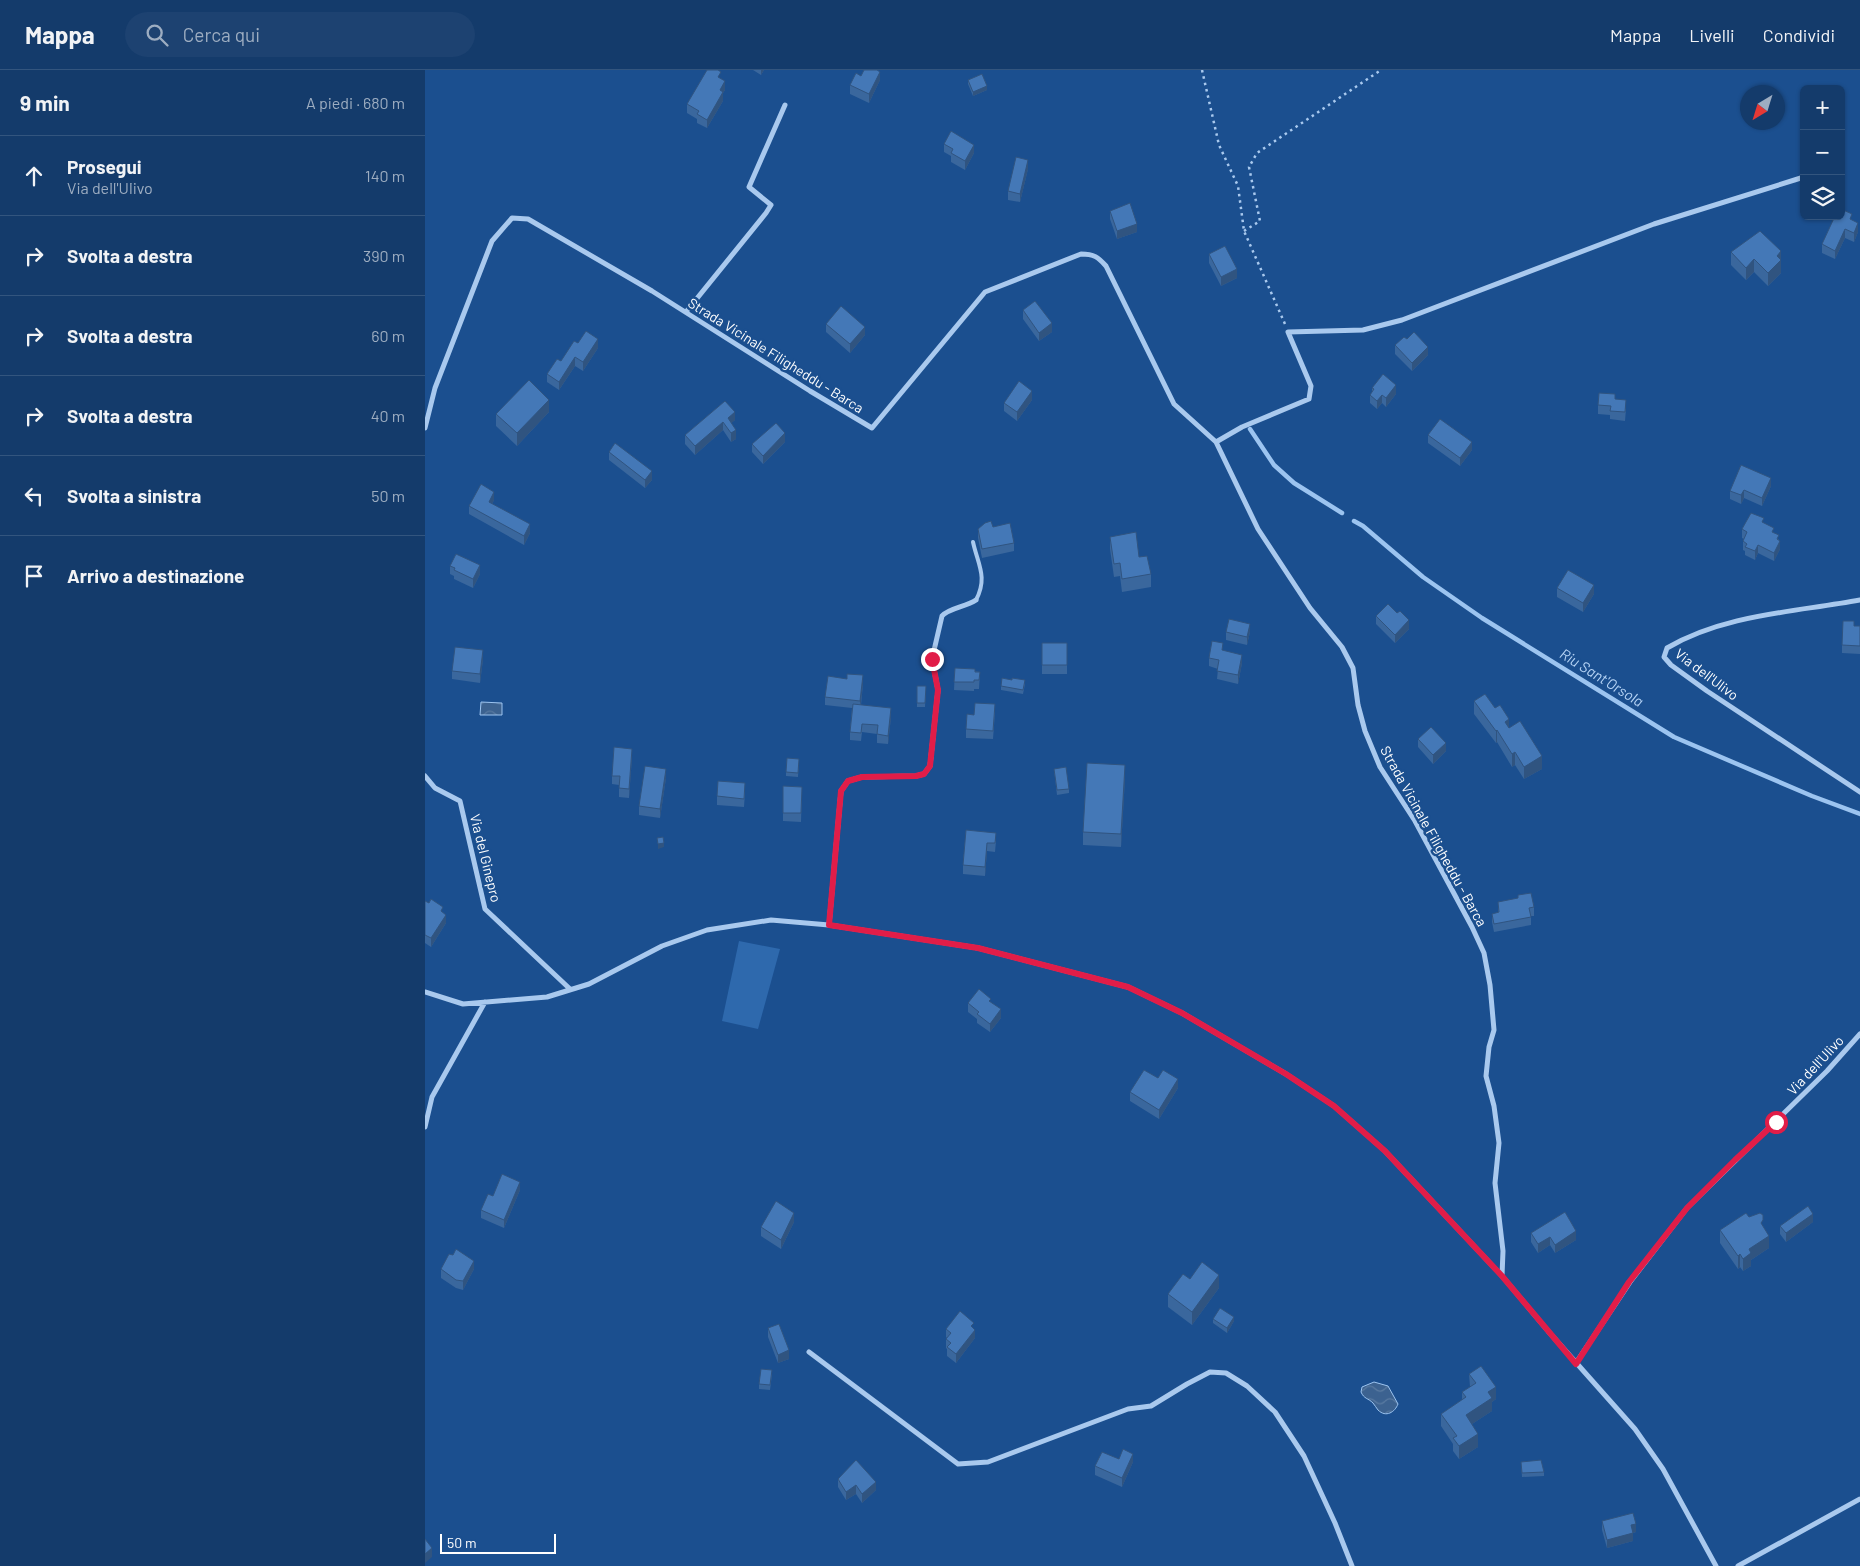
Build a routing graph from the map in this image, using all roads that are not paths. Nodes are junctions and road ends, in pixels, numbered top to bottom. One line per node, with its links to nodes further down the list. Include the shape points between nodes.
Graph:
1 (785, 105): 3 (street, via 749,187 771,204)
2 (1800, 178): 5 (street, via 1654,224 1402,320 1363,330 1288,332 1311,386 1309,399)
3 (686, 312): 4 (street, Strada Vicinale Filigheddu - Barca, via 527,219 512,218 492,241 435,388); 5 (street, Strada Vicinale Filigheddu - Barca, via 872,428 985,292 1081,254 1090,254 1098,256 1106,266 1175,404)
4 (425, 428)
5 (1216, 442): 17 (street, Strada Vicinale Filigheddu - Barca, via 1258,530 1310,608 1342,647 1353,668 1365,731 1380,767 1415,820 1484,953 1491,985 1494,1030 1485,1076 1494,1106 1499,1143 1495,1183 1503,1251)
6 (973, 542): 7 (lane, via 983,576)
7 (976, 600): 11 (street, via 942,616 932,659 938,690 930,766 924,774 916,776 862,777 848,781 841,791)
8 (1860, 600): 10 (street, Via dell'Ulivo, via 1742,619 1685,638 1667,648 1664,657 1707,691)
9 (425, 776): 12 (street, Via del Ginepro, via 435,788 460,801 485,909)
10 (1860, 792)
11 (829, 925): 12 (street, via 771,920 707,930 662,946 589,984); 17 (street, via 978,948 1128,987 1182,1013 1334,1106 1385,1151)
12 (570, 989): 14 (street, via 547,997)
13 (425, 992): 14 (street, via 463,1004)
14 (485, 1002): 16 (street, via 432,1098)
15 (1860, 1034): 19 (street, Via dell'Ulivo, via 1789,1109 1687,1208 1629,1282)
16 (425, 1127)
17 (1502, 1276): 19 (street)
18 (809, 1352): 21 (street, via 958,1464 988,1462 1128,1409 1151,1406 1210,1372 1226,1373 1247,1386 1285,1426 1304,1456)
19 (1576, 1364): 22 (street, via 1635,1429 1663,1469)
20 (1860, 1499): 23 (street)
21 (1352, 1566)
22 (1716, 1566)
23 (1738, 1566)

